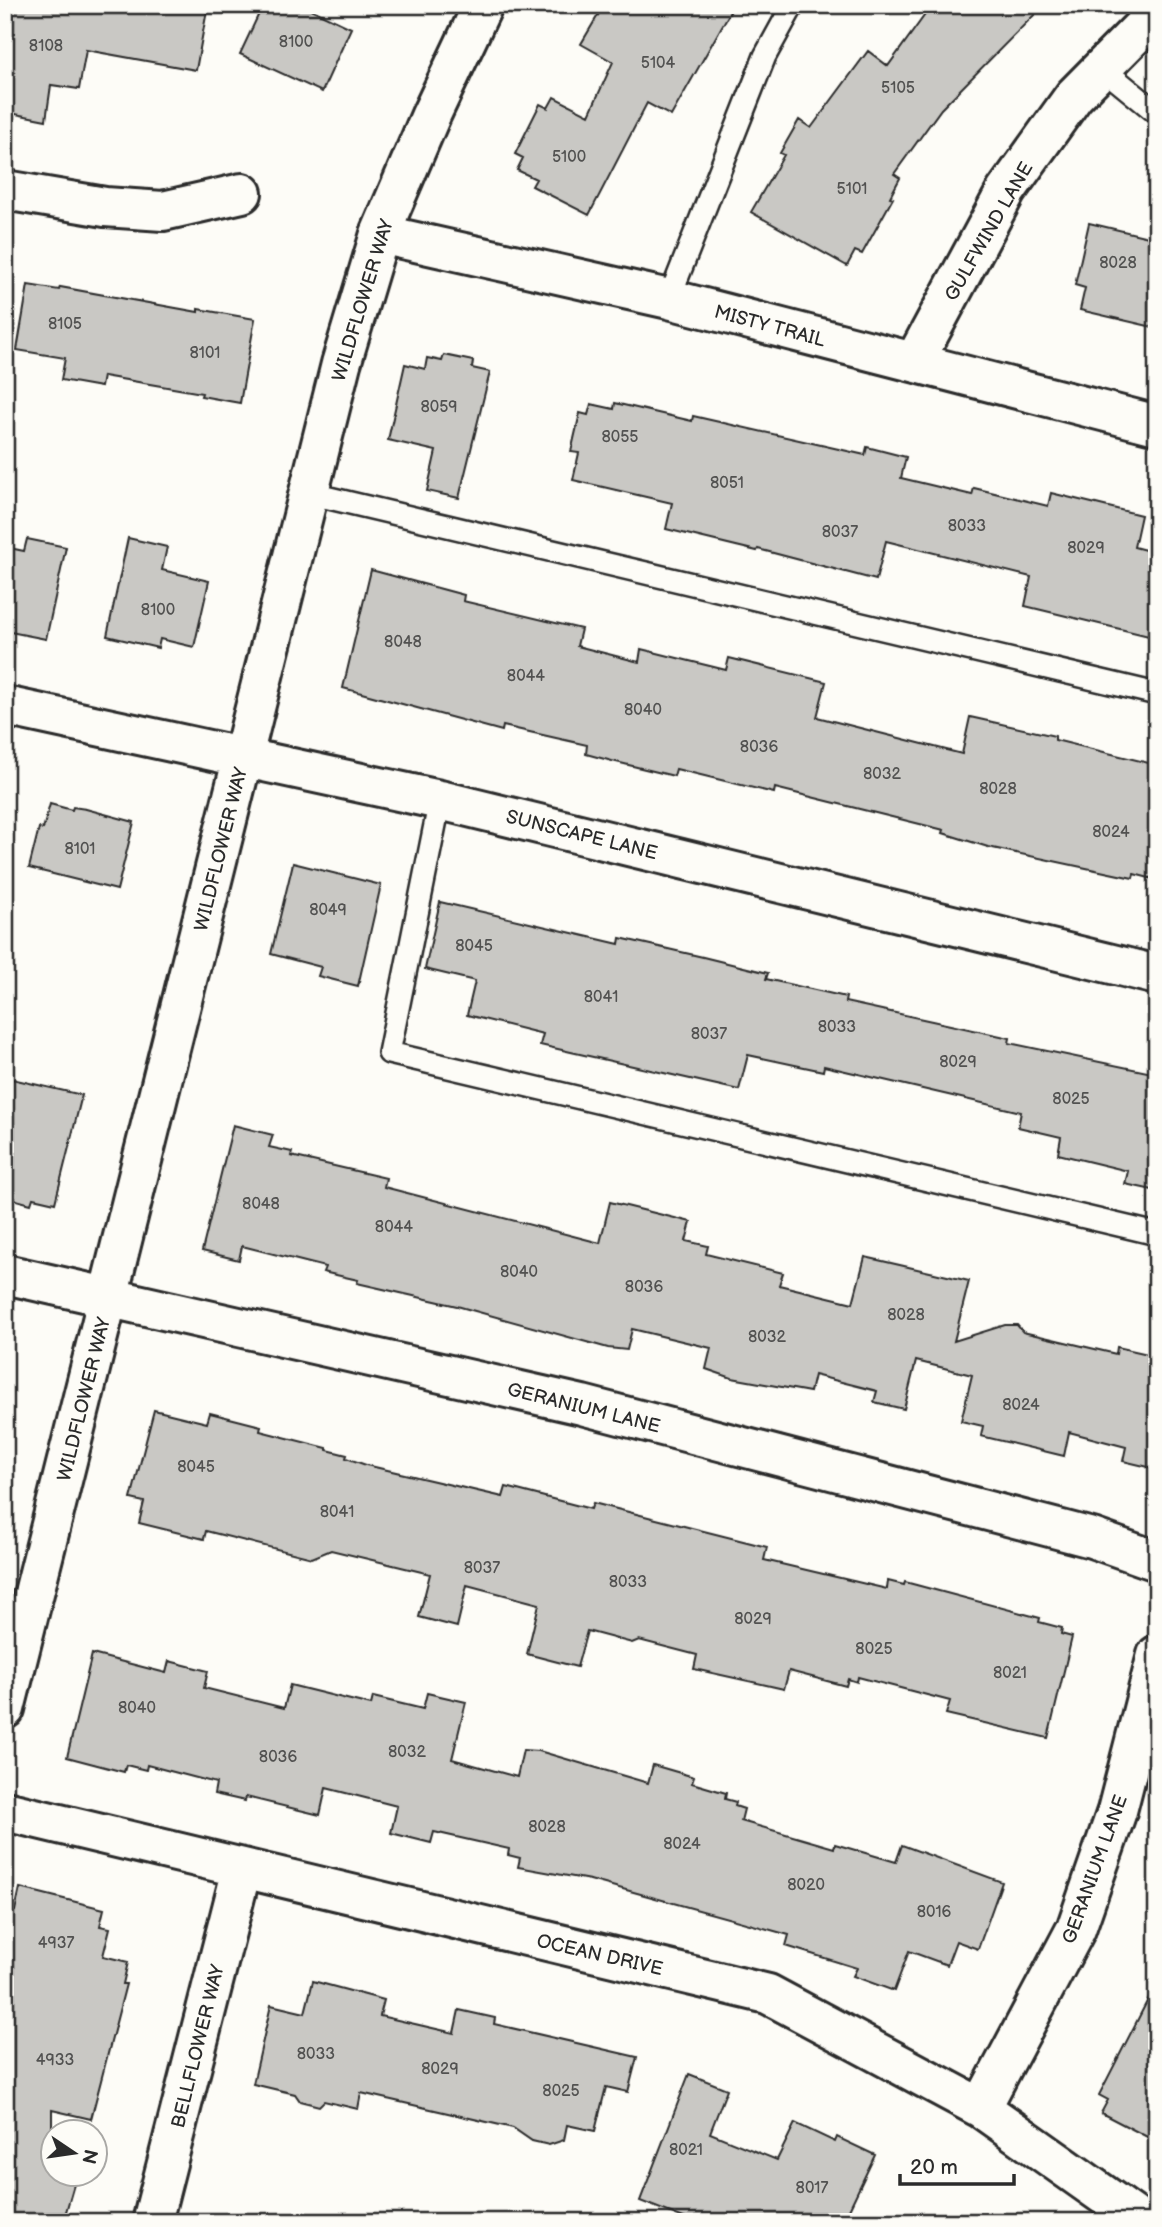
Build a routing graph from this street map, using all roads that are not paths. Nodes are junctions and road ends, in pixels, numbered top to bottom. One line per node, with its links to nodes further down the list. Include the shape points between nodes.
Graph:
1 (483, 5): 8 (street, WILDFLOWER WAY)
2 (793, 5): 9 (lane, via 765,56)
3 (1157, 12): 4 (street, GULFWIND LANE)
4 (1102, 68): 5 (lane); 10 (street, GULFWIND LANE, via 1074,96 1006,191)
5 (1157, 113)
6 (5, 191): 7 (street, via 163,211)
7 (242, 193)
8 (380, 234): 9 (street, MISTY TRAIL); 12 (street, WILDFLOWER WAY)
9 (669, 299): 10 (street, MISTY TRAIL)
10 (914, 362): 11 (street, MISTY TRAIL)
11 (1157, 425)
12 (308, 493): 13 (lane); 15 (street, WILDFLOWER WAY)
13 (1157, 694)
14 (5, 706): 15 (street, SUNSCAPE LANE)
15 (243, 756): 16 (street, SUNSCAPE LANE); 20 (street, WILDFLOWER WAY)
16 (440, 800): 17 (street, SUNSCAPE LANE); 18 (lane, via 389,1053)
17 (1157, 975)
18 (1157, 1234)
19 (5, 1274): 20 (street, GERANIUM LANE)
20 (108, 1299): 21 (street, GERANIUM LANE, via 582,1405 1092,1538); 23 (street, WILDFLOWER WAY)
21 (1157, 1560)
22 (1157, 1655): 26 (street, GERANIUM LANE, via 1117,1811 1076,1929)
23 (5, 1709)
24 (5, 1811): 25 (street, OCEAN DRIVE)
25 (242, 1869): 26 (street, OCEAN DRIVE, via 768,1994); 27 (street, BELLFLOWER WAY)
26 (981, 2108): 28 (street, OCEAN DRIVE)
27 (152, 2222)
28 (1142, 2222)

